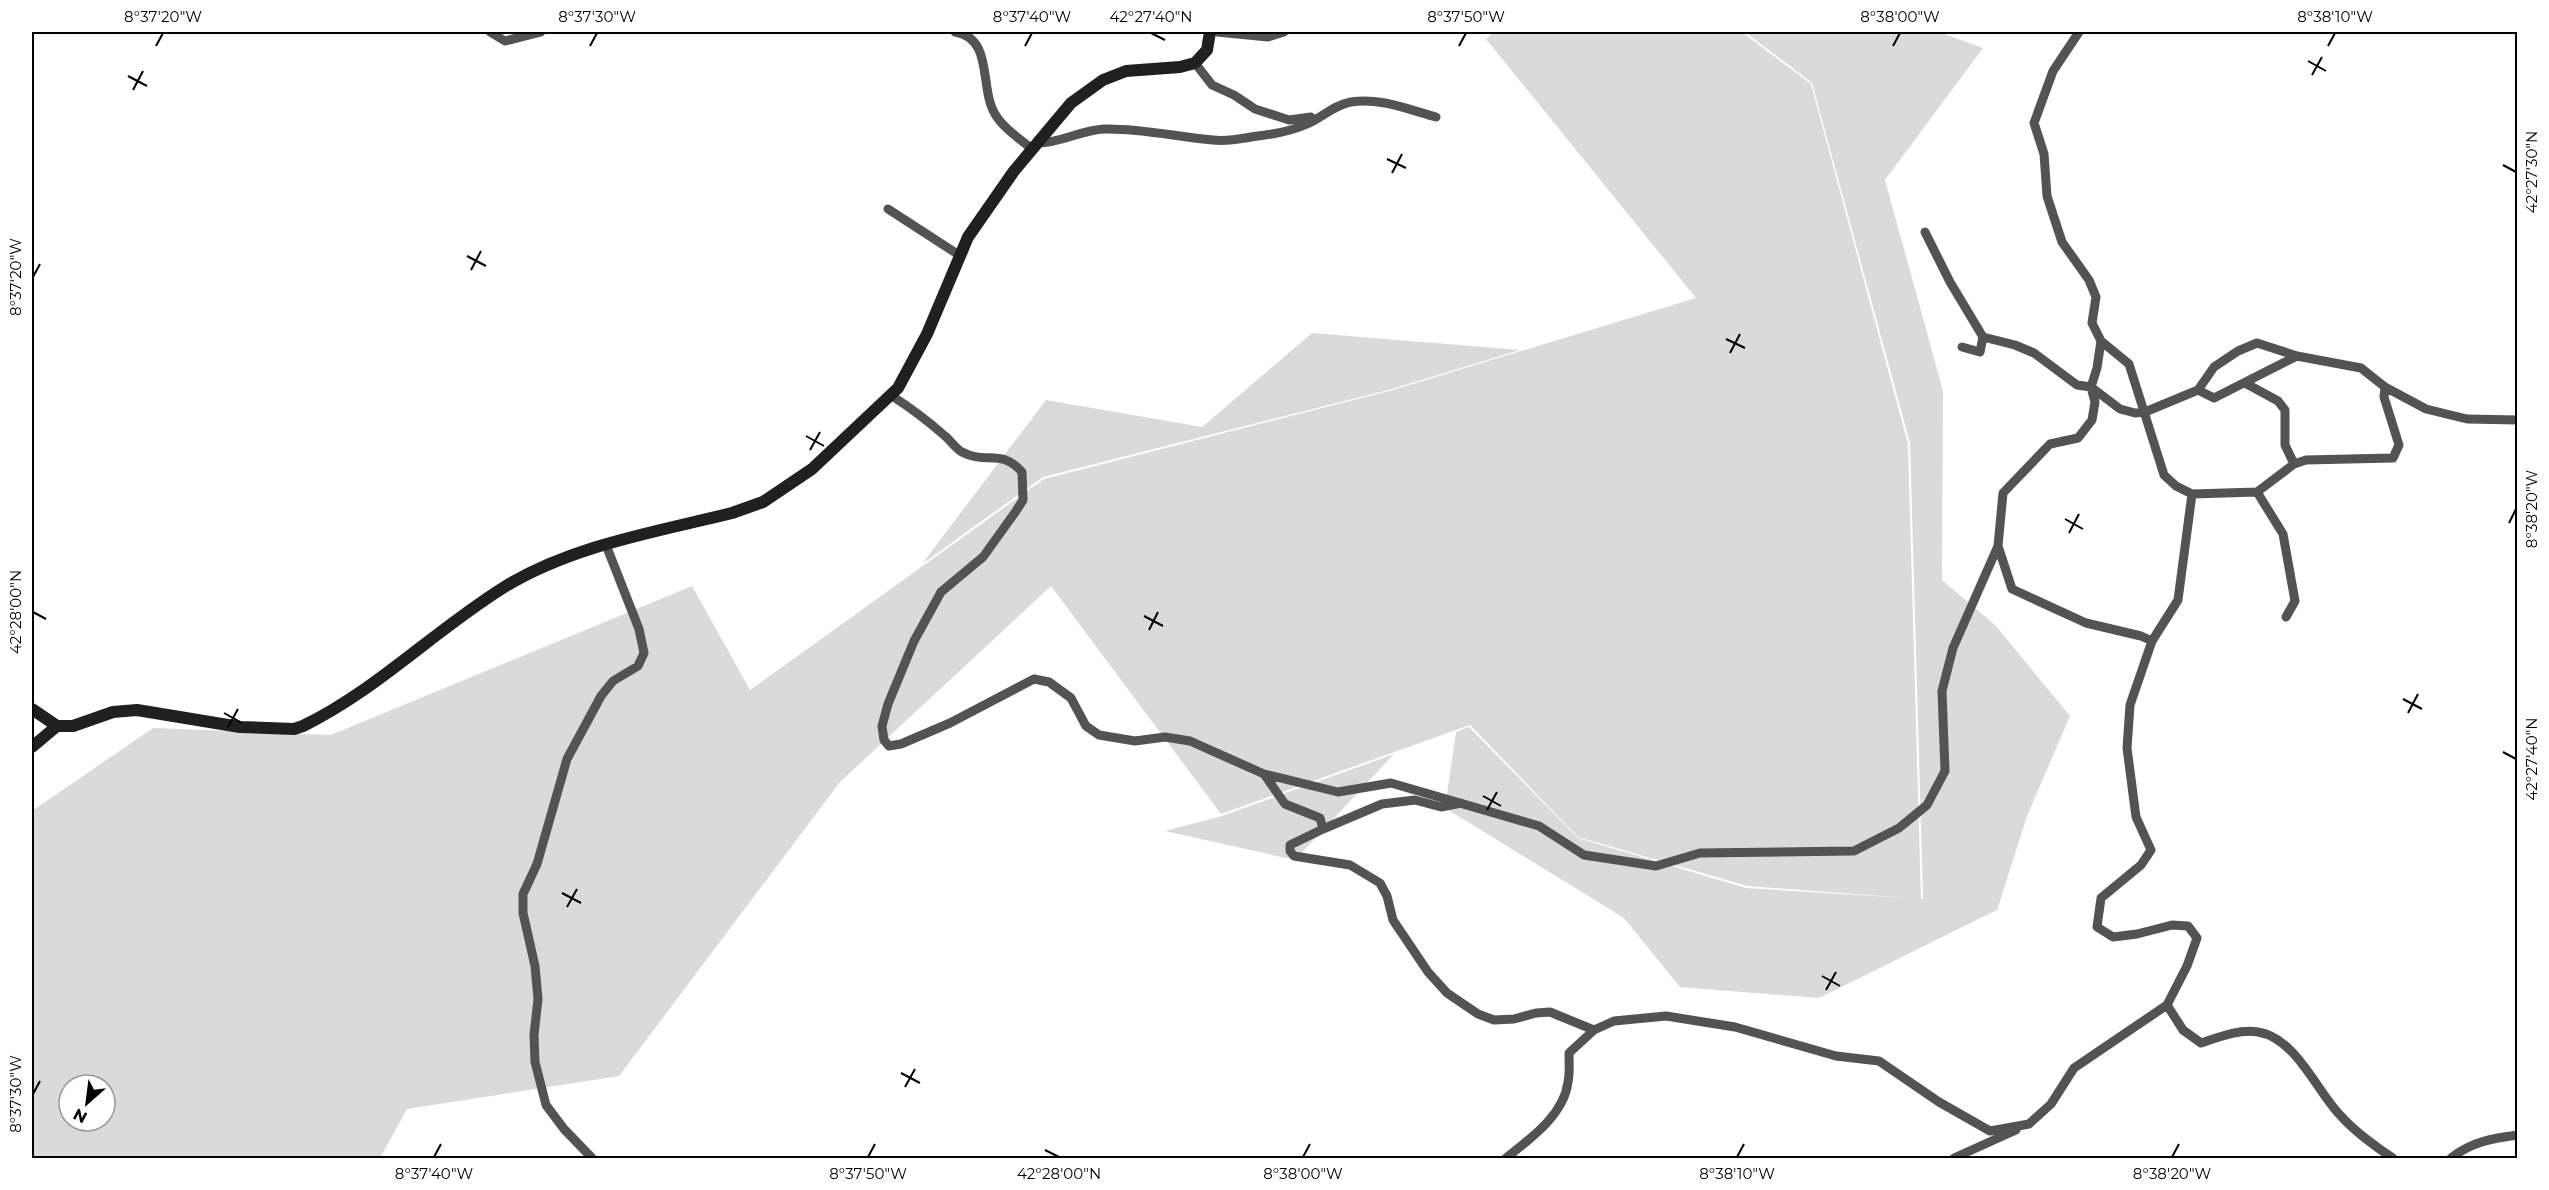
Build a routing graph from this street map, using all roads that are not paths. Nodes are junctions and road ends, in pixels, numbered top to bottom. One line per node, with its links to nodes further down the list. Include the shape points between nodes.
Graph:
1 (490, 32): 2 (street, via 505,41)
2 (541, 32)
3 (954, 32): 11 (street, via 970,37 977,46 995,116)
4 (1210, 32): 8 (street, via 1207,50)
5 (1216, 32): 6 (street, via 1268,37)
6 (1284, 32)
7 (2079, 32): 16 (street, via 2053,71 2034,123 2044,154 2047,196 2062,242 2096,297 2092,324)
8 (1195, 63): 9 (street, via 1212,85 1255,109 1289,120); 11 (street, via 1180,68 1139,69 1103,80 1071,103)
9 (1321, 115): 10 (street, via 1361,101); 11 (street, via 1279,133 1215,141 1104,129)
10 (1436, 117)
11 (1035, 146): 14 (street, via 992,202)
12 (888, 208): 14 (street)
13 (1925, 232): 15 (street)
14 (959, 255): 23 (street, via 912,365)
15 (1983, 337): 17 (street, via 1980,352); 20 (street, via 2034,353 2077,385)
16 (2101, 341): 20 (street); 24 (street, via 2129,364)
17 (1962, 347)
18 (2297, 356): 19 (street); 21 (street, via 2361,369); 22 (street, via 2258,343 2214,367)
19 (2245, 383): 22 (street, via 2214,398); 26 (street, via 2278,400 2285,410 2285,445)
20 (2091, 387): 24 (street, via 2120,409); 30 (street, via 2095,402 2092,420 2078,438 2050,444 2004,493)
21 (2385, 387): 25 (street, via 2426,410 2466,419); 26 (street, via 2384,397 2398,445 2393,458 2306,460)
22 (2198, 390): 24 (street)
23 (892, 396): 29 (street, via 812,469 763,502); 36 (street, via 961,452 1014,463 1022,472 1023,500 983,557 941,592 931,609 888,704 882,726 889,746 950,723 1034,679 1061,689 1071,698 1086,726 1099,735 1135,741 1165,736 1190,741)
24 (2145, 412): 28 (street, via 2164,475)
25 (2517, 420)
26 (2294, 465): 27 (street)
27 (2257, 492): 28 (street); 31 (street, via 2283,534 2295,601)
28 (2192, 494): 32 (street, via 2178,600)
29 (606, 544): 34 (street, via 562,558 505,587 382,676 294,729 240,727 137,710 112,712 73,726); 43 (street, via 639,629 644,653 638,666 613,681 601,696 567,759 537,864 523,894 538,999 535,1062 546,1105)
30 (1998, 546): 32 (street, via 2012,589 2086,623); 37 (street, via 1953,648 1942,691 1945,771 1928,805 1899,828 1854,851 1700,853 1656,866 1584,855 1539,826)
31 (2286, 617)
32 (2152, 641): 39 (street, via 2130,705 2127,748 2136,816 2151,850 2141,865 2101,898 2097,927 2113,937 2172,925 2188,926 2197,938)
33 (32, 709): 34 (street)
34 (57, 726): 35 (street)
35 (32, 747)
36 (1264, 774): 37 (street, via 1338,792 1391,783); 38 (street, via 1285,804 1320,818)
37 (1464, 803): 38 (street, via 1441,807 1415,800 1382,804)
38 (1323, 830): 40 (street, via 1290,846 1290,851 1303,859 1350,865 1380,883 1393,920 1428,972 1454,998 1494,1020 1550,1012)
39 (2167, 1005): 41 (street, via 2074,1068 2051,1104); 46 (street, via 2183,1030 2200,1043 2244,1031 2276,1037 2303,1064 2340,1116)
40 (1594, 1030): 41 (street, via 1614,1021 1666,1016 1735,1027 1836,1056 1879,1061 1990,1131); 44 (street, via 1569,1053 1568,1084 1562,1101 1548,1121)
41 (2029, 1124): 45 (street)
42 (2517, 1135): 47 (street, via 2487,1139)
43 (592, 1158)
44 (1506, 1158)
45 (1954, 1158)
46 (2393, 1158)
47 (2451, 1158)

